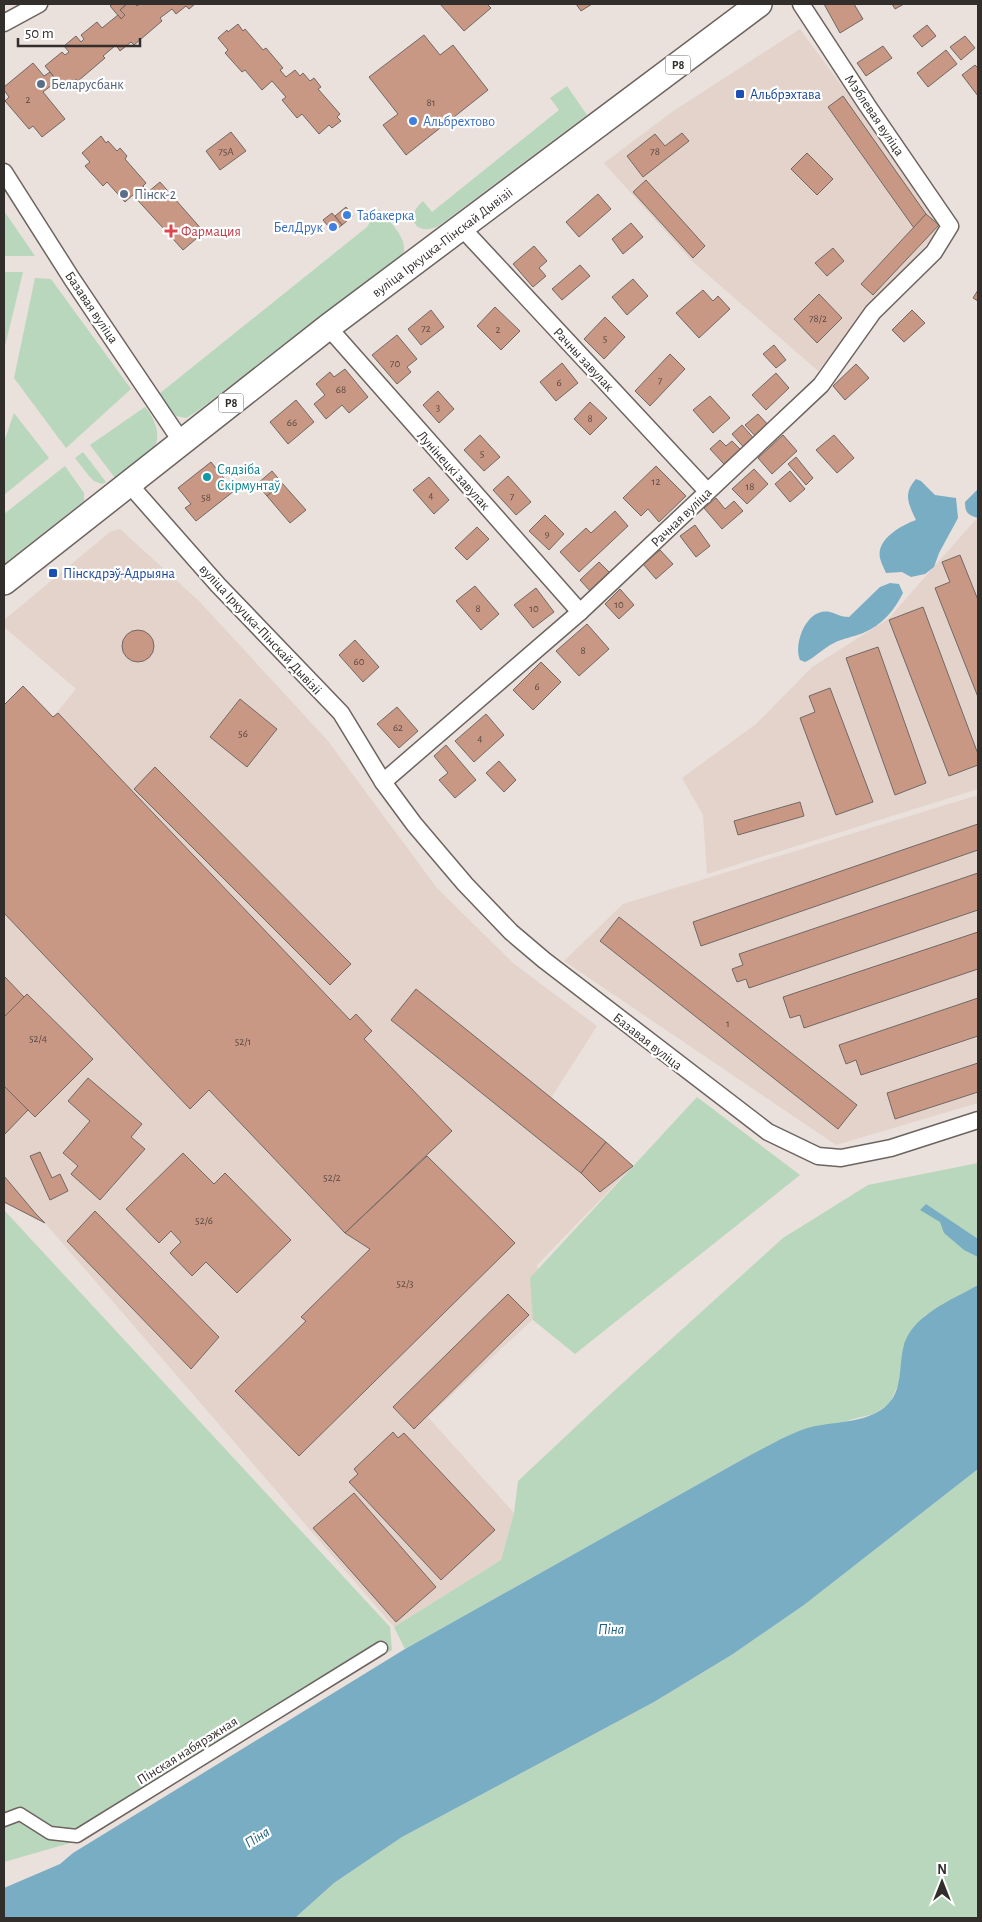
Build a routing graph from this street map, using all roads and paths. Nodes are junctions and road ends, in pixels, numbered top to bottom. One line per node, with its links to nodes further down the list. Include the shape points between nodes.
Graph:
1 (39, 4): 4 (street)
2 (760, 4): 7 (main road, вуліца Іркуцка-Пінскай Дывізіі / Р8)
3 (801, 4): 6 (street, Мэблевая вуліца)
4 (4, 23)
5 (4, 172): 9 (street, Базавая вуліца)
6 (950, 226): 11 (street, Рачная вуліца, via 934,252 873,312 822,385)
7 (461, 227): 8 (main road, вуліца Іркуцка-Пінскай Дывізіі / Р8); 11 (street, Рачны завулак)
8 (328, 328): 9 (main road, вуліца Іркуцка-Пінскай Дывізіі / Р8); 13 (street, Лунінецкі завулак)
9 (181, 441): 10 (main road, вуліца Іркуцка-Пінскай Дывізіі / Р8)
10 (129, 484): 12 (main road, вуліца Іркуцка-Пінскай Дывізіі / Р8); 14 (street, вуліца Іркуцка-Пінскай Дывізіі, via 218,585 341,713)
11 (708, 491): 13 (street, Рачная вуліца)
12 (4, 582)
13 (580, 612): 14 (street, Рачная вуліца)
14 (383, 782): 15 (street, Базавая вуліца, via 465,884 511,932 768,1132 818,1156 842,1158 891,1148)
15 (978, 1120)
16 (382, 1648): 17 (street, Пінская набярэжная, via 77,1836 50,1832 20,1814)
17 (4, 1820)

